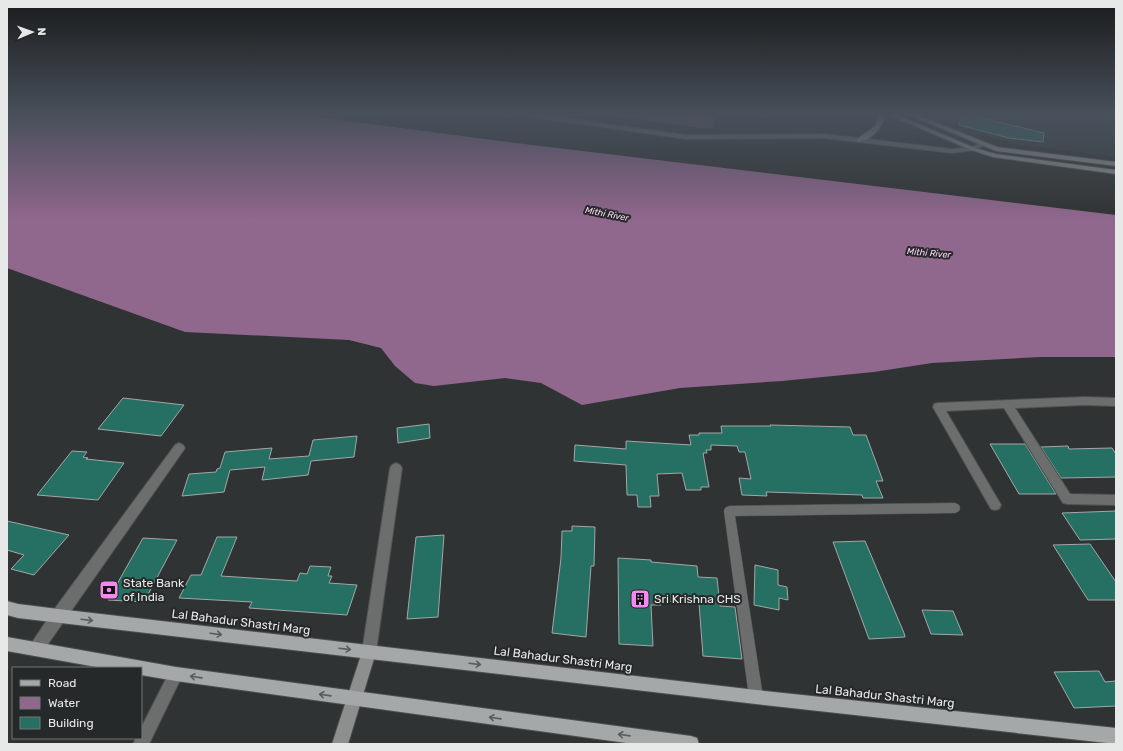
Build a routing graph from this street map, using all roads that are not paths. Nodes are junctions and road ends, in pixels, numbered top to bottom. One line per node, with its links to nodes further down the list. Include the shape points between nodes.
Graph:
1 (976, 150): 4 (street, via 995,156)
2 (1004, 150): 3 (street)
3 (1116, 164)
4 (1116, 172)
5 (1116, 402): 6 (street)
6 (1007, 404): 9 (street, via 1067,499); 10 (street, via 938,407)
7 (179, 448): 13 (street)
8 (396, 468): 16 (street)
9 (1116, 500)
10 (995, 505)
11 (955, 508): 20 (lane, via 729,511)
12 (7, 608): 13 (main road, Lal Bahadur Shastri Marg)
13 (58, 616): 15 (street); 16 (main road, Lal Bahadur Shastri Marg, one-way to 16)
14 (7, 644): 15 (main road)
15 (36, 649): 17 (main road)
16 (369, 652): 20 (main road, Lal Bahadur Shastri Marg, one-way to 20); 21 (street)
17 (137, 667)
18 (142, 668): 19 (main road)
19 (176, 674): 21 (main road, one-way to 19); 23 (street)
20 (756, 697): 22 (main road, Lal Bahadur Shastri Marg)
21 (353, 699): 24 (street); 25 (main road, one-way to 21)
22 (1116, 736)
23 (141, 744)
24 (340, 744)
25 (691, 744)

